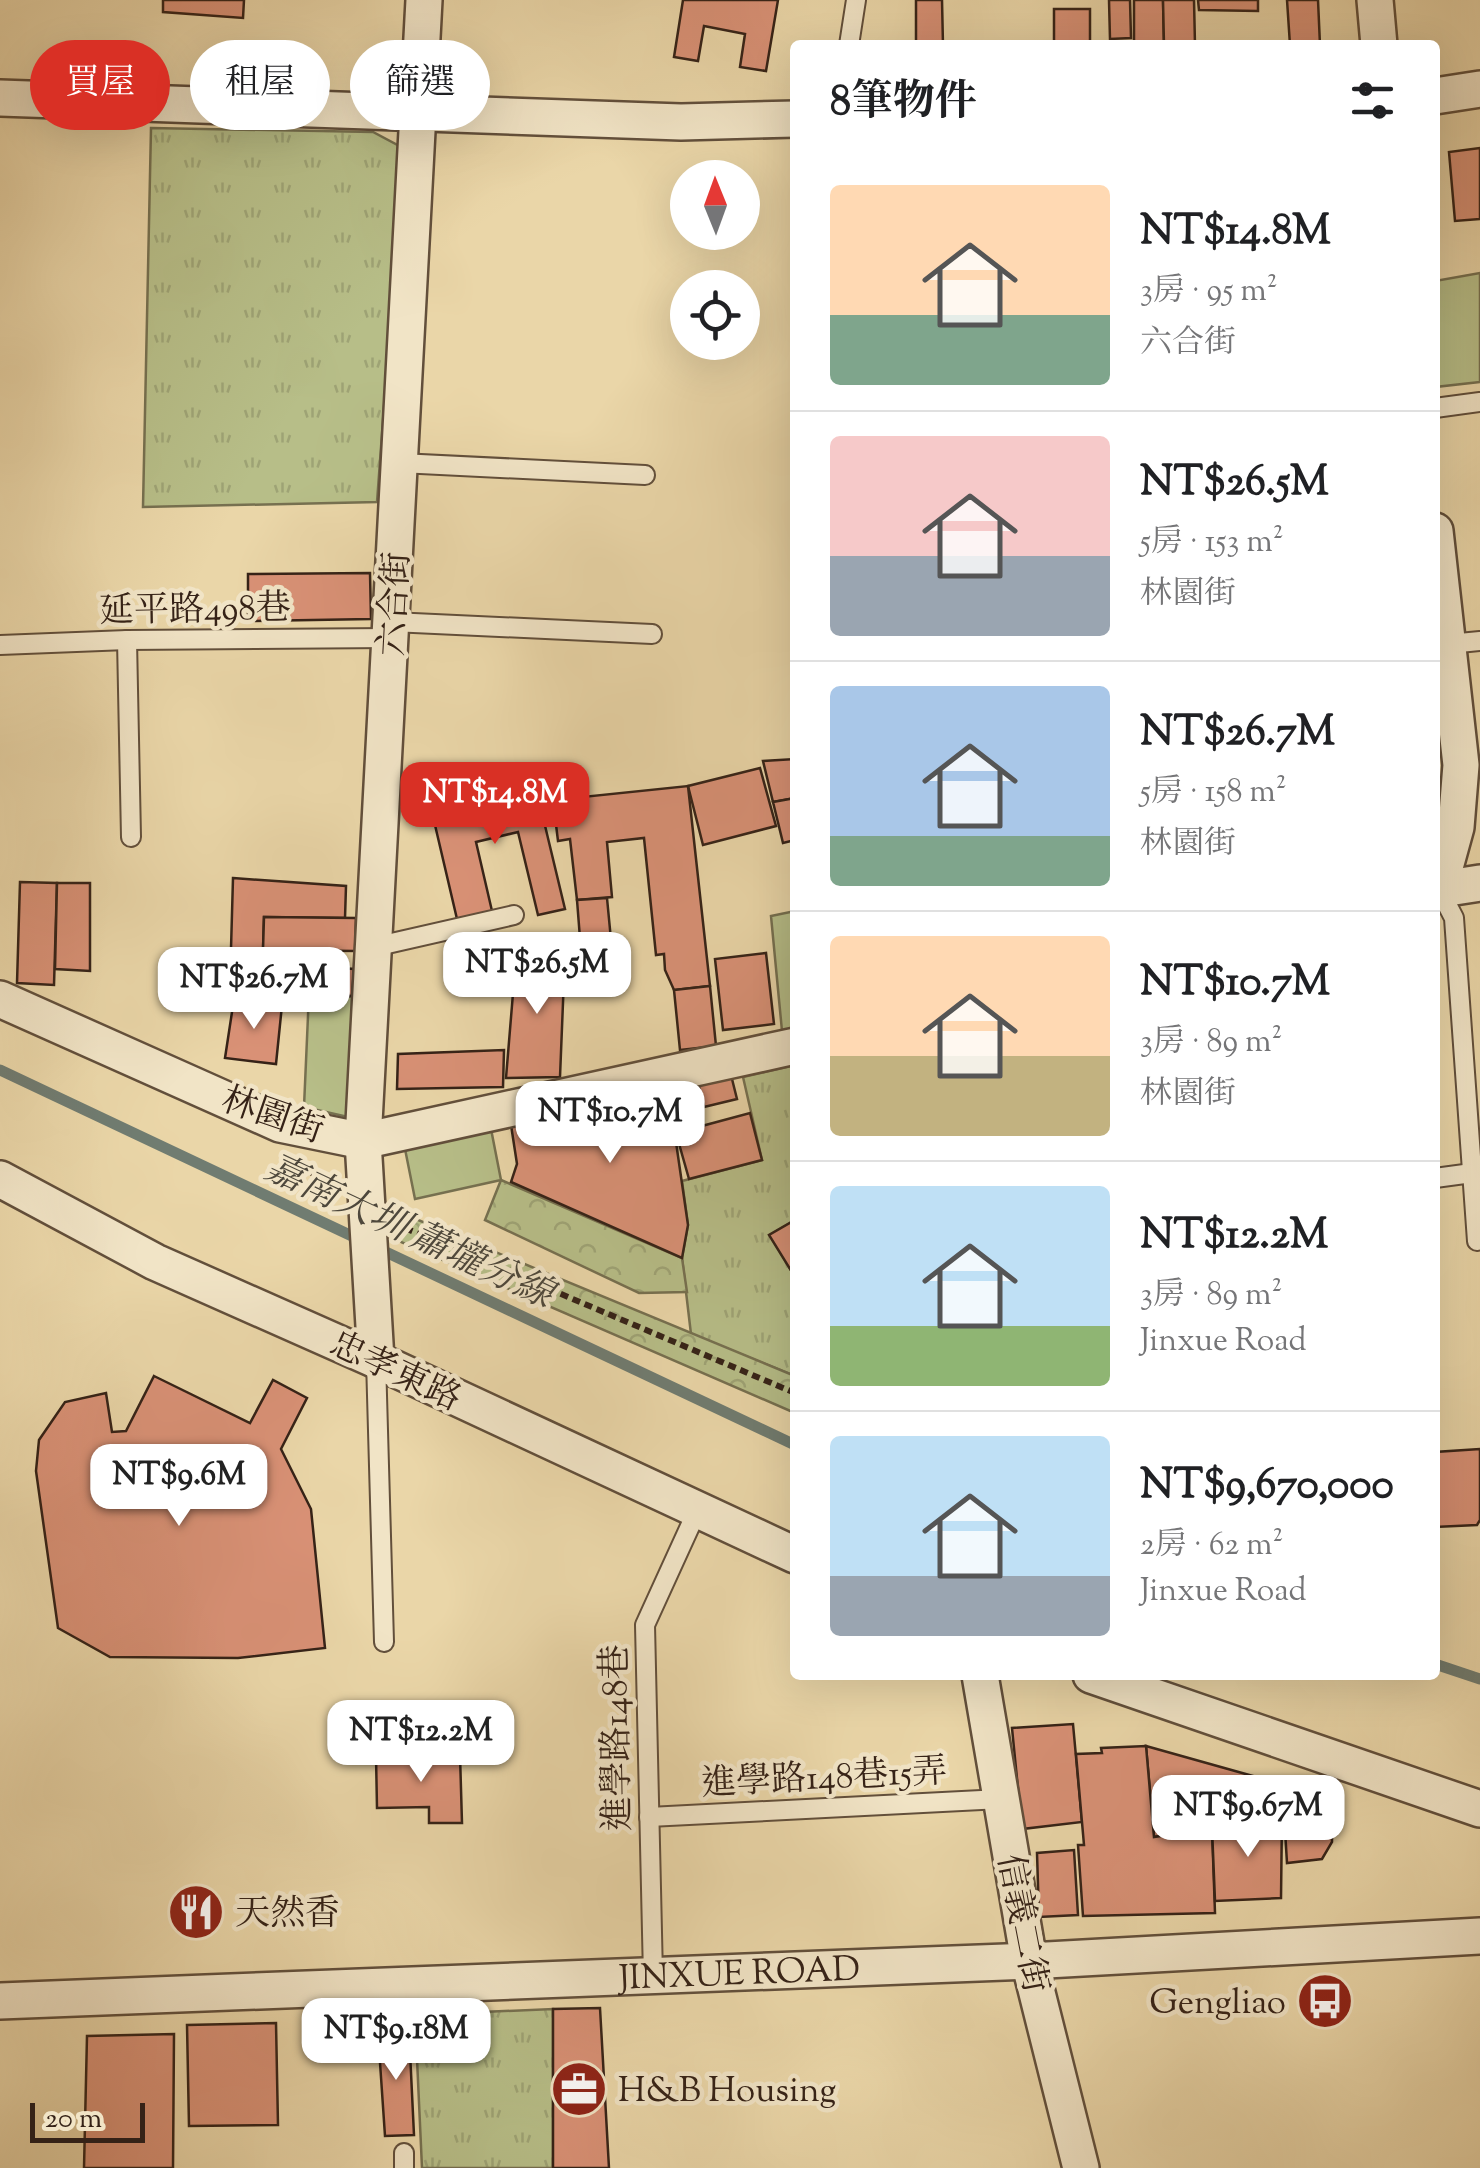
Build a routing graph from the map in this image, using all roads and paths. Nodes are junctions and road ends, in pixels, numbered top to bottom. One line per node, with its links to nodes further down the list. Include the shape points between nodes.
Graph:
1 (424, 0): 4 (street, 六合街)
2 (856, 0): 5 (lane)
3 (1375, 0): 6 (street)
4 (423, 40)
5 (850, 40)
6 (1379, 40)
7 (1480, 89): 8 (street)
8 (1440, 95)
9 (0, 98): 10 (street)
10 (350, 110)
11 (490, 115): 12 (street)
12 (790, 119)
13 (419, 130): 16 (street, 六合街)
14 (1480, 402): 15 (lane)
15 (1440, 407)
16 (400, 463): 17 (lane); 19 (street, 六合街)
17 (645, 475)
18 (1440, 550): 22 (street)
19 (391, 630): 20 (lane, 延平路498巷); 21 (lane, 延平路498巷); 30 (street, 六合街)
20 (652, 634)
21 (127, 640): 23 (lane, 延平路498巷); 24 (lane)
22 (1464, 642): 25 (street, via 1456,827)
23 (0, 645)
24 (131, 837)
25 (1440, 880)
26 (1480, 883): 27 (street)
27 (1440, 890)
28 (1440, 895): 35 (lane, via 1454,918)
29 (514, 915): 30 (lane)
30 (374, 947): 33 (street, 六合街)
31 (0, 999): 33 (street, 林園街, via 280,1124)
32 (790, 1047): 33 (street, 林園街)
33 (363, 1141): 38 (street, 六合街)
34 (300, 1165): 38 (path)
35 (1472, 1173): 36 (lane); 39 (lane)
36 (1440, 1177)
37 (0, 1179): 40 (street, 忠孝東路, via 155,1262)
38 (367, 1208): 40 (street, 六合街); 41 (path)
39 (1477, 1242)
40 (376, 1360): 42 (street, 忠孝東路); 44 (lane)
41 (790, 1391)
42 (698, 1511): 43 (street, 忠孝東路); 49 (lane, 進學路148巷, via 645,1625)
43 (790, 1552)
44 (384, 1642)
45 (981, 1680): 47 (street, 信義二街)
46 (1106, 1680): 48 (street)
47 (1001, 1799): 49 (lane, 進學路148巷15弄); 51 (street, 信義二街)
48 (1480, 1808)
49 (650, 1818): 52 (lane, 進學路148巷)
50 (1480, 1936): 51 (street, JINXUE ROAD)
51 (1029, 1961): 52 (street, JINXUE ROAD); 54 (street, 信義二街)
52 (654, 1976): 53 (street, JINXUE ROAD)
53 (0, 2001)
54 (1081, 2168)

